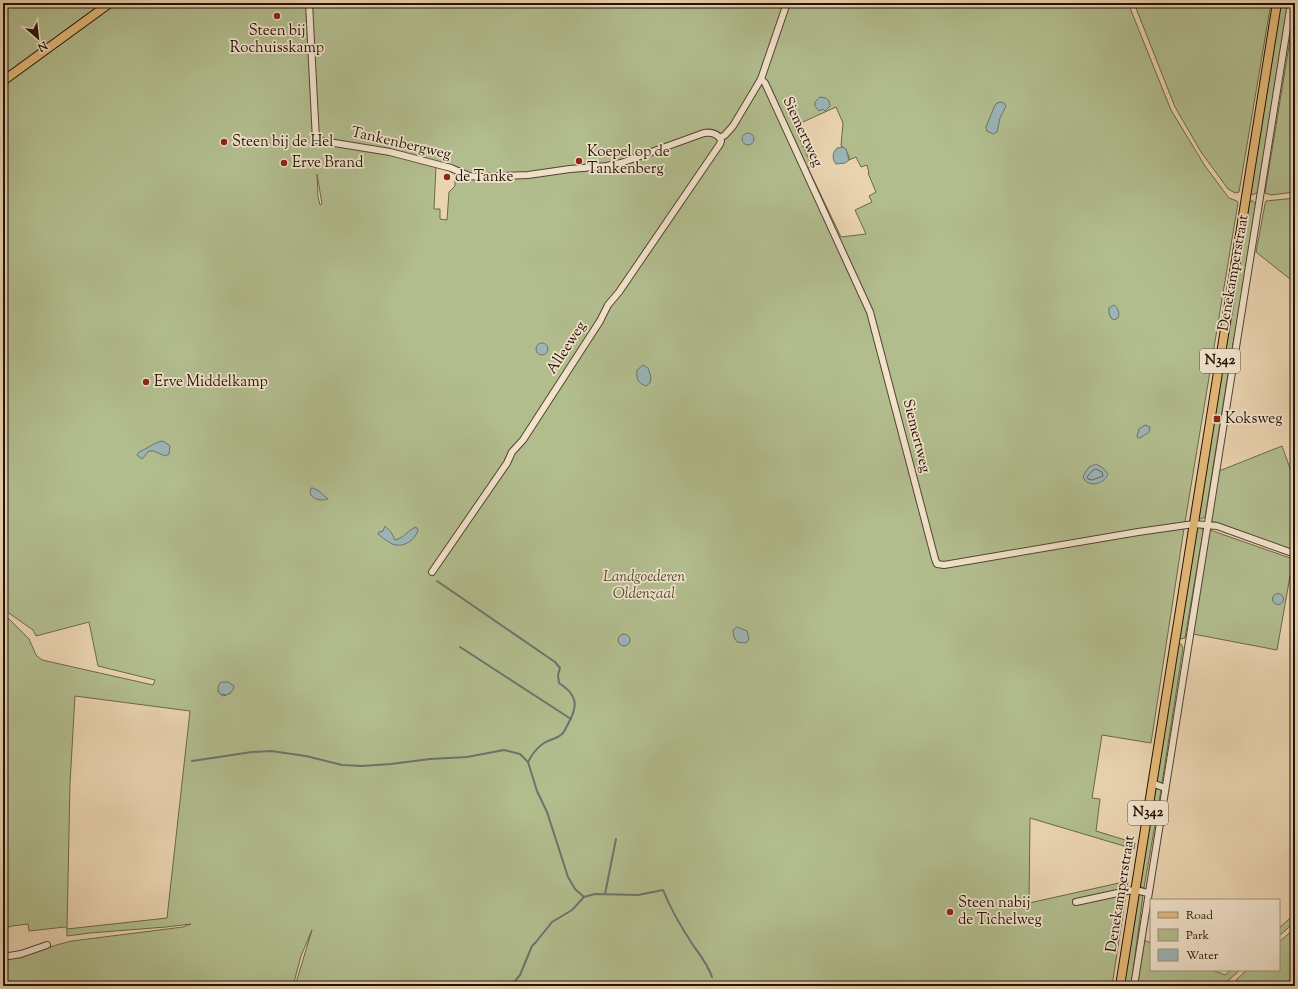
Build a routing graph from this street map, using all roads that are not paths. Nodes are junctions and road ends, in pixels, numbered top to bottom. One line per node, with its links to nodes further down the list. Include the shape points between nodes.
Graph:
1 (110, 3): 7 (main road)
2 (309, 3): 8 (street, Tankenbergweg, via 316,140 390,152 451,168 469,176 481,177 601,167 621,163 704,133 713,133)
3 (787, 3): 6 (street)
4 (1277, 3): 9 (main road, Denekamperstraat / N342)
5 (1291, 3): 10 (street, Denekamperstraat)
6 (761, 79): 8 (street, via 733,126); 9 (street, Siemertweg, via 870,312 936,562 944,565)
7 (3, 81)
8 (720, 138): 12 (street, Alleeweg, via 720,144 608,305 600,322 523,440 512,452)
9 (1194, 524): 10 (street); 13 (main road, Denekamperstraat / N342)
10 (1207, 525): 11 (street, via 1217,526); 14 (street, Denekamperstraat)
11 (1295, 554)
12 (432, 572)
13 (1175, 640): 14 (street); 15 (main road, Denekamperstraat / N342)
14 (1188, 643): 16 (street, Denekamperstraat)
15 (1152, 784): 16 (street); 17 (main road, Denekamperstraat / N342)
16 (1165, 788): 18 (street, Denekamperstraat)
17 (1135, 890): 18 (street); 19 (street); 22 (main road, Denekamperstraat / N342)
18 (1148, 893): 23 (street, Denekamperstraat)
19 (1076, 902)
20 (48, 945): 21 (street)
21 (3, 957)
22 (1120, 986)
23 (1134, 986)

